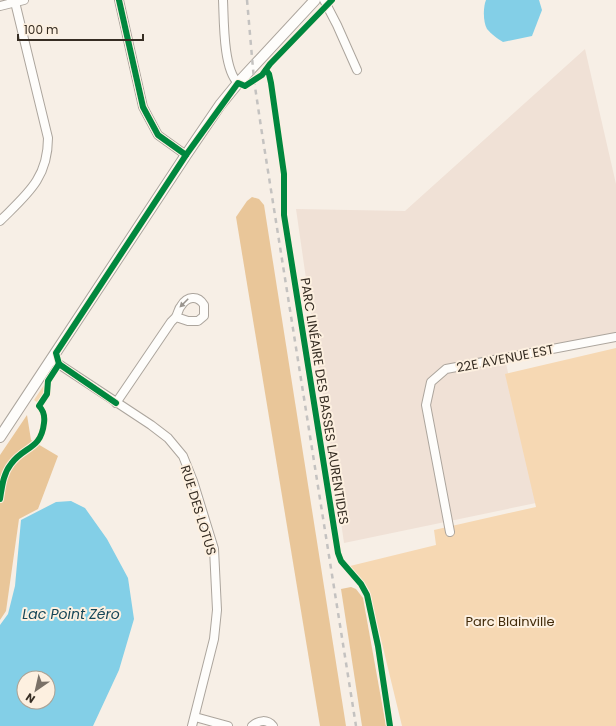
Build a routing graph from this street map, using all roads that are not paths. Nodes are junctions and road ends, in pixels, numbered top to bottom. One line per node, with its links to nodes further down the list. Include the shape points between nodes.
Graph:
1 (24, 0): 6 (street)
2 (119, 0): 10 (street, via 143,107 155,132)
3 (223, 0): 9 (street, via 227,54 231,72)
4 (315, 0): 9 (street)
5 (324, 0): 8 (street)
6 (15, 2): 7 (street); 11 (street, via 48,138 48,152 40,177)
7 (0, 6)
8 (357, 70)
9 (238, 83): 10 (street)
10 (186, 154): 14 (street)
11 (0, 221)
12 (176, 317): 15 (street)
13 (616, 337): 17 (street, 22E AVENUE EST, via 446,370 431,382 426,404)
14 (51, 359): 15 (street, RUE DES LOTUS); 16 (street)
15 (116, 403): 18 (street, RUE DES LOTUS, via 168,438 183,456 214,550 217,610 214,639)
16 (0, 437)
17 (450, 532)
18 (194, 717): 19 (street, RUE DES LOTUS); 20 (street)
19 (192, 726)
20 (228, 726)
21 (252, 726): 22 (street, via 264,721)
22 (273, 726)

